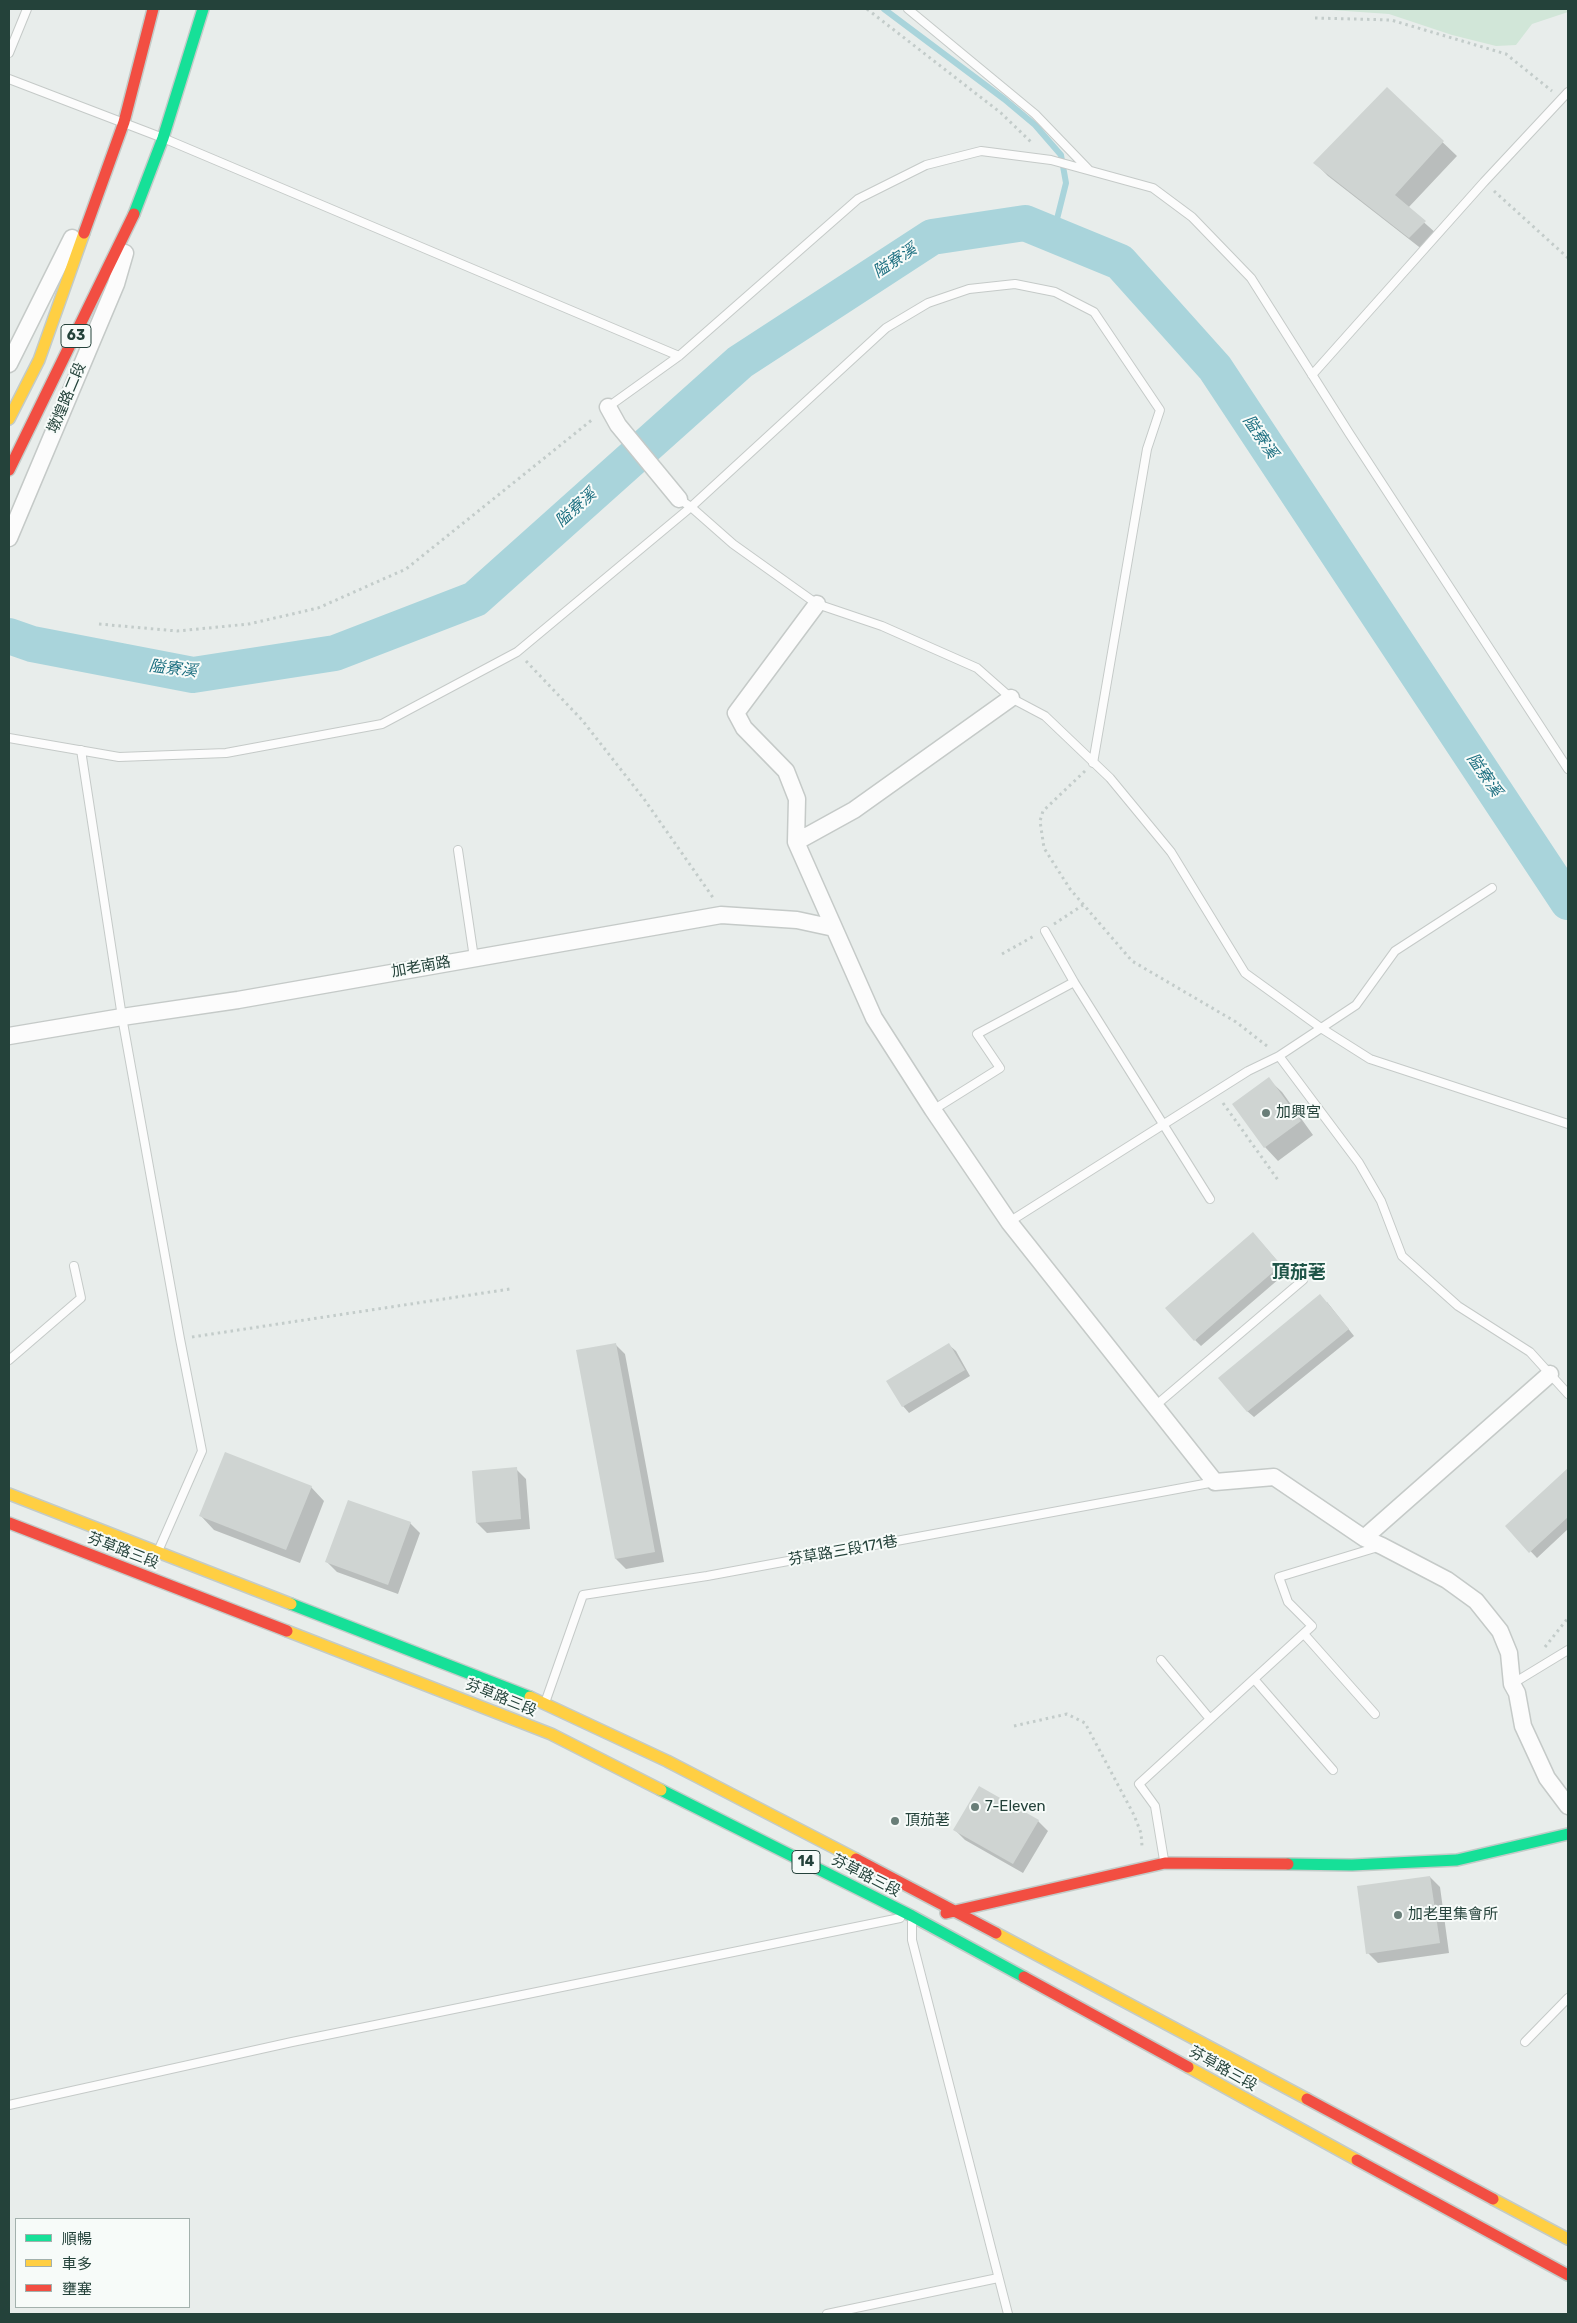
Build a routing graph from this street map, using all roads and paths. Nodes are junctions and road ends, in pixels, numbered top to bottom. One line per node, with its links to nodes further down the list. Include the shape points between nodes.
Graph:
1 (27, 9): 7 (lane)
2 (152, 9): 11 (main road, 63)
3 (202, 9): 12 (main road, 墩煌路二段 / 63)
4 (867, 9): 13 (path, via 1001,113)
5 (908, 9): 14 (lane, via 1036,114)
6 (1315, 18): 10 (path, via 1391,20 1506,54)
7 (9, 53)
8 (9, 78): 11 (lane)
9 (1568, 92): 10 (lane)
10 (1562, 99): 16 (lane)
11 (124, 122): 12 (lane); 15 (main road, 63)
12 (163, 138): 17 (main road, 墩煌路二段 / 63); 19 (lane)
13 (1051, 160): 14 (lane); 19 (lane, via 981,151 926,165 858,199)
14 (1089, 170): 21 (lane, via 1153,188 1192,217 1251,278)
15 (102, 178): 20 (street); 23 (main road, 63, via 39,360)
16 (1484, 182): 18 (path); 21 (lane)
17 (141, 200): 24 (main road, 墩煌路二段 / 63); 26 (street, 墩煌路二段, via 116,284)
18 (1568, 258)
19 (679, 356): 22 (lane)
20 (9, 364)
21 (1312, 376): 34 (lane)
22 (608, 408): 25 (street, via 618,425); 28 (path, via 406,569 318,608 250,624 177,631)
23 (9, 419)
24 (9, 470)
25 (685, 503): 27 (lane, via 732,544); 29 (lane); 33 (lane, via 886,328 928,303 969,289 1016,284 1056,292 1094,312 1160,410 1147,449)
26 (9, 538)
27 (817, 604): 30 (lane, via 882,626 977,668); 35 (street, via 736,713 744,728 786,771 797,798)
28 (98, 624)
29 (517, 652): 32 (lane, via 382,724 226,753 118,757); 38 (path, via 582,720 644,799 716,902)
30 (1011, 698): 33 (lane, via 1045,716); 35 (street, via 854,810)
31 (9, 738): 32 (lane)
32 (80, 750): 43 (lane)
33 (1093, 763): 44 (lane, via 1110,778 1171,852 1245,973); 46 (path, via 1043,810 1040,821 1044,848 1083,905 1132,961 1236,1022)
34 (1568, 769)
35 (796, 842): 39 (street)
36 (458, 850): 41 (lane)
37 (1492, 888): 44 (lane, via 1395,951 1356,1005)
38 (721, 915): 39 (street, 加老南路, via 797,920); 41 (street, 加老南路)
39 (834, 928): 48 (street, via 874,1018)
40 (1044, 931): 42 (lane)
41 (474, 958): 43 (street, 加老南路, via 238,1000)
42 (1074, 982): 48 (lane, via 977,1034 1000,1068); 50 (lane)
43 (122, 1016): 45 (street, 加老南路); 57 (lane)
44 (1321, 1028): 46 (lane); 49 (lane, via 1370,1059)
45 (9, 1036)
46 (1279, 1056): 47 (lane); 59 (lane, via 1359,1163 1380,1202 1402,1256 1458,1306 1530,1352)
47 (1215, 1092): 50 (lane); 51 (path)
48 (933, 1110): 53 (street)
49 (1568, 1124)
50 (1164, 1125): 52 (lane); 53 (lane)
51 (1278, 1180)
52 (1210, 1199)
53 (1009, 1222): 61 (street)
54 (74, 1266): 58 (lane, via 81,1298)
55 (1303, 1280): 61 (lane)
56 (510, 1289): 57 (path)
57 (180, 1339): 67 (lane, via 202,1451)
58 (9, 1360)
59 (1550, 1374): 60 (lane); 65 (street)
60 (1568, 1394)
61 (1154, 1406): 62 (street)
62 (1215, 1482): 65 (street, via 1274,1478); 73 (lane, 芬草路三段171巷, via 708,1576 582,1596)
63 (9, 1494): 67 (main road, 芬草路三段 / 14)
64 (9, 1523): 83 (main road, 芬草路三段 / 14, via 552,1734)
65 (1364, 1538): 66 (street)
66 (1382, 1546): 68 (lane, via 1279,1577 1288,1602 1312,1626); 72 (street, via 1447,1580 1476,1601 1500,1632 1509,1653)
67 (158, 1552): 73 (main road, 芬草路三段 / 14)
68 (1304, 1634): 71 (lane); 74 (lane)
69 (1568, 1650): 72 (lane)
70 (1161, 1660): 75 (lane)
71 (1254, 1679): 75 (lane); 77 (lane)
72 (1512, 1684): 78 (street, via 1517,1693 1523,1726 1547,1778)
73 (545, 1703): 82 (main road, 芬草路三段 / 14, via 666,1761)
74 (1375, 1714)
75 (1210, 1719): 80 (lane, via 1139,1784 1155,1806)
76 (1014, 1726): 81 (path, via 1067,1714 1085,1723 1134,1814 1141,1833)
77 (1333, 1770)
78 (1568, 1806)
79 (1568, 1834): 80 (main road, via 1457,1860 1352,1865)
80 (1165, 1863): 81 (main road)
81 (1143, 1867): 82 (main road)
82 (956, 1912): 83 (main road); 87 (main road, 芬草路三段 / 14)
83 (912, 1916): 86 (lane, via 311,2038); 88 (main road, 芬草路三段 / 14); 89 (lane, via 912,1940)
84 (1568, 1998): 85 (lane)
85 (1526, 2042)
86 (9, 2105)
87 (1568, 2239)
88 (1568, 2275)
89 (998, 2278): 90 (lane); 91 (lane)
90 (827, 2314)
91 (1008, 2314)

